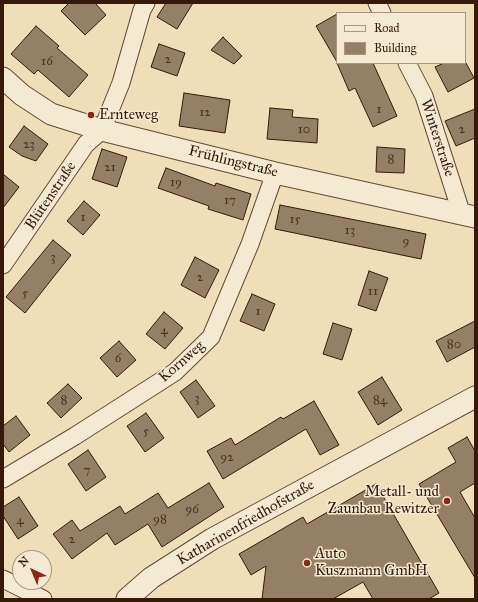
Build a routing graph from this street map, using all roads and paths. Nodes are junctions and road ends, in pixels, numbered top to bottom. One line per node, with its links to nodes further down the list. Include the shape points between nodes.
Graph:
1 (146, 3): 6 (street, via 121,82)
2 (376, 3): 3 (street)
3 (381, 12)
4 (408, 64): 8 (street, Winterstraße, via 424,96)
5 (3, 78): 6 (street, Frühlingstraße, via 22,95 52,114)
6 (102, 130): 7 (street, Frühlingstraße); 9 (street, Blütenstraße, via 86,144)
7 (275, 173): 8 (street, Frühlingstraße); 11 (street, Kornweg, via 250,244 210,338 176,372)
8 (468, 216)
9 (3, 265)
10 (475, 397): 14 (street, Katharinenfriedhofstraße, via 212,539 151,578)
11 (3, 479)
12 (3, 579): 13 (street)
13 (43, 599)
14 (127, 599)

